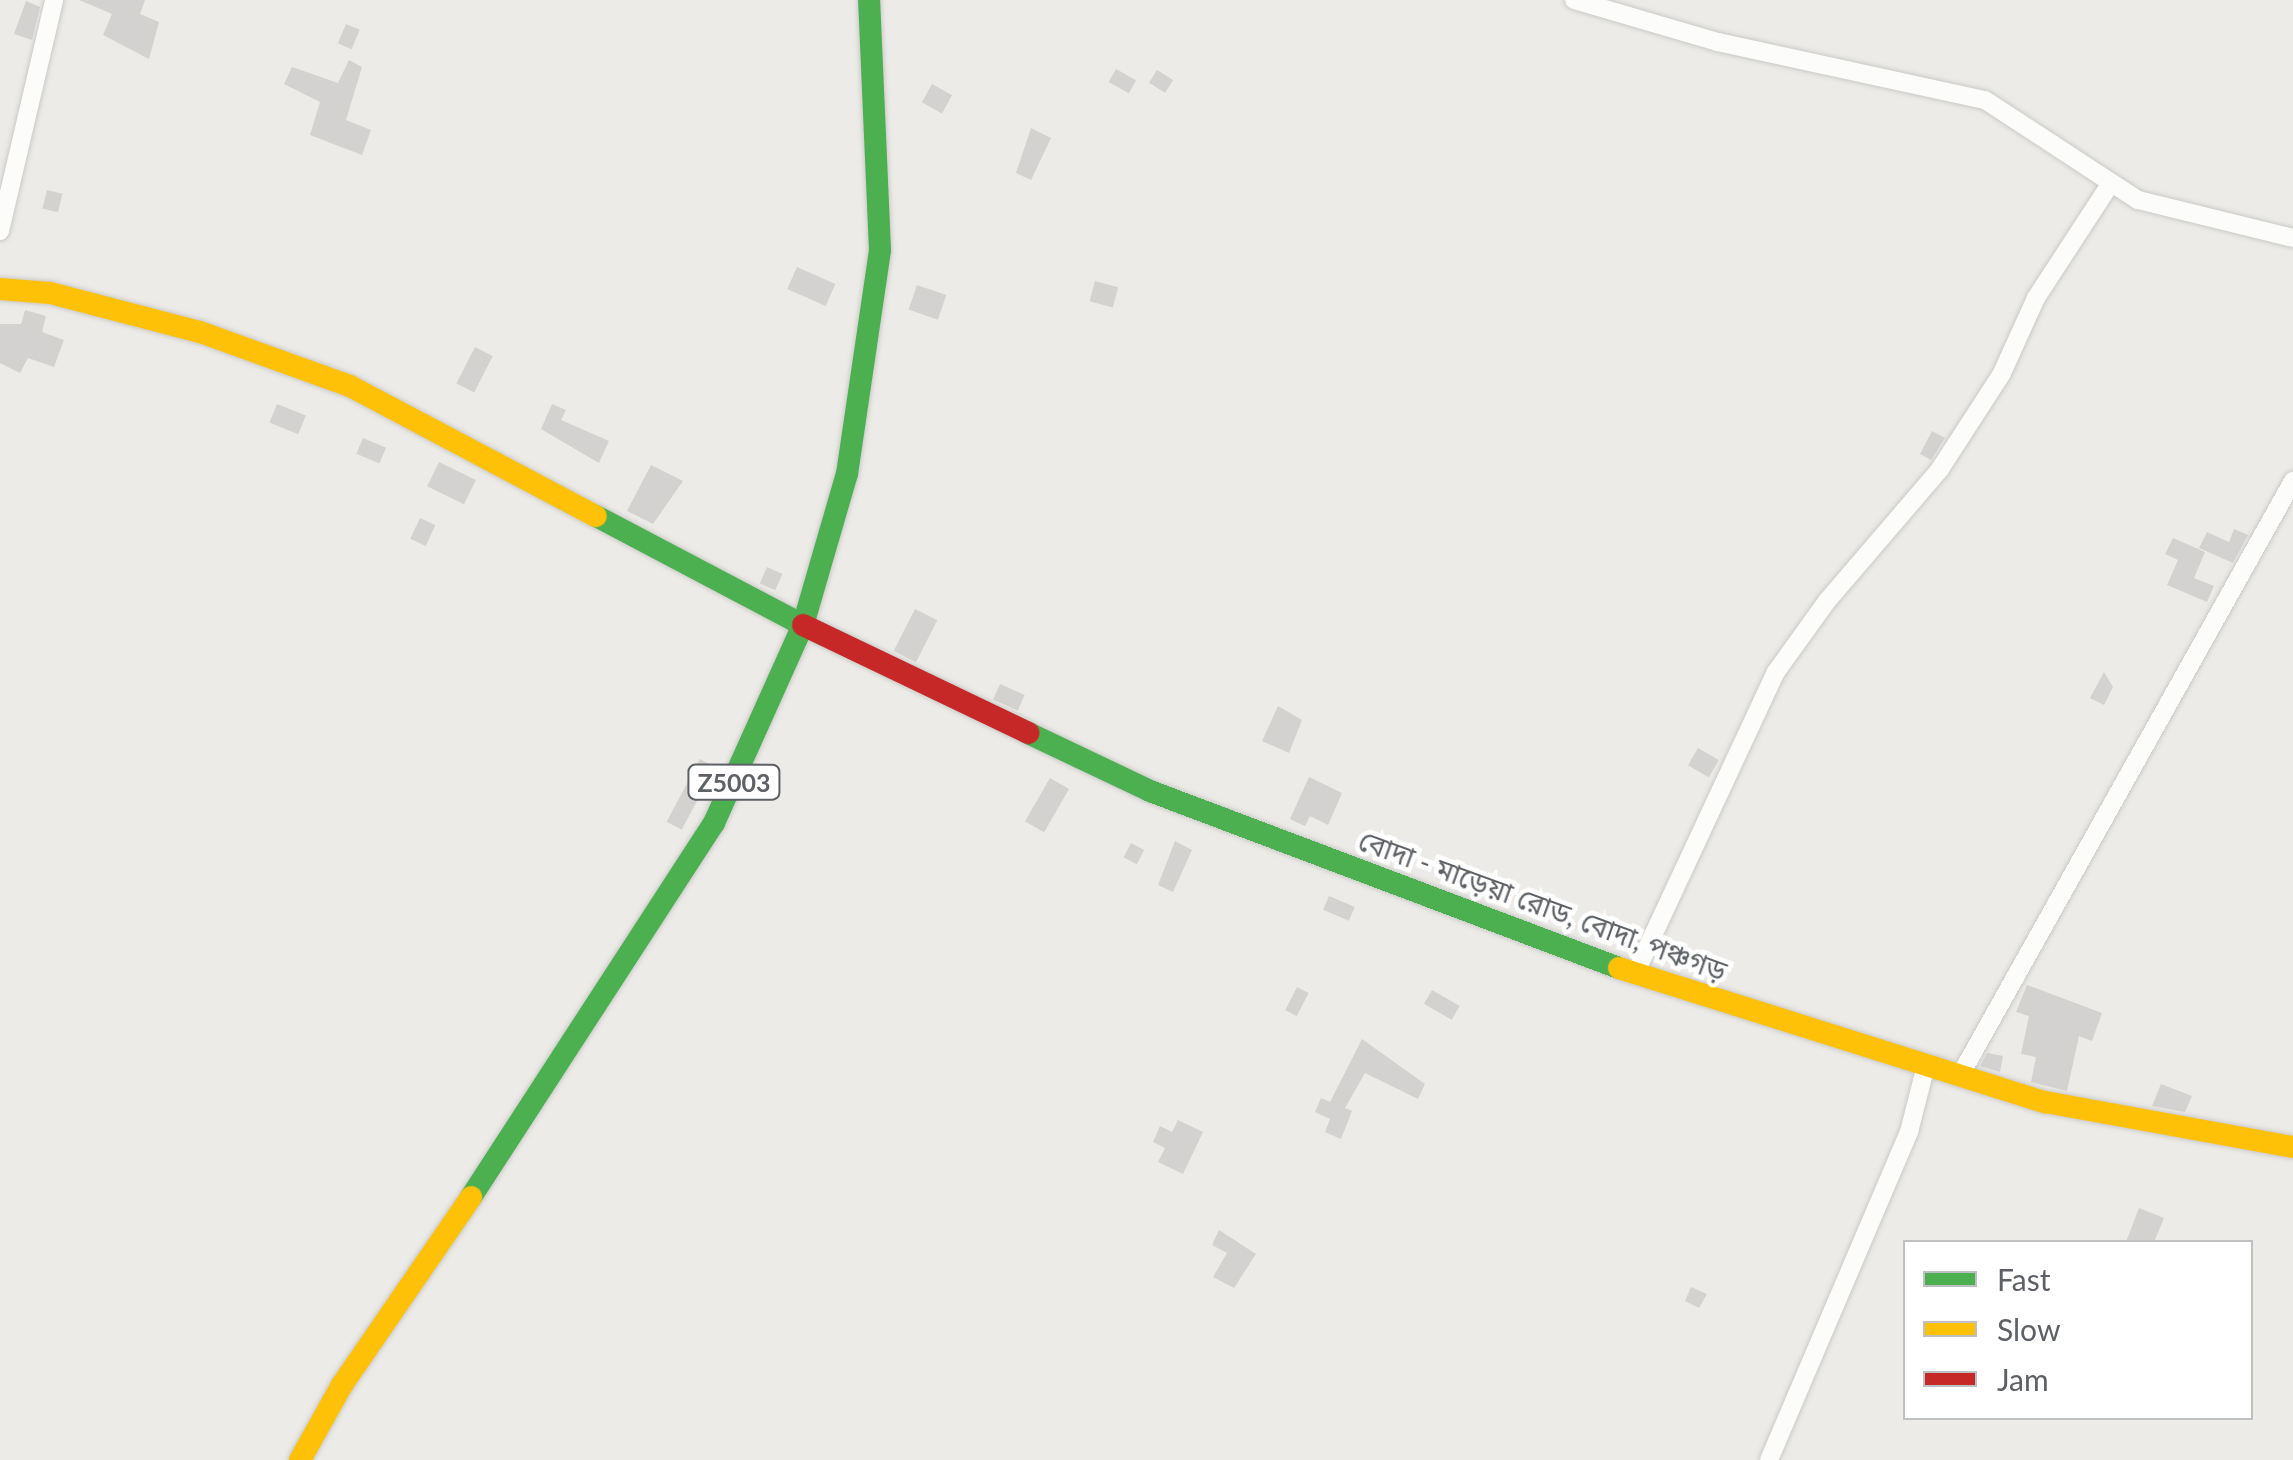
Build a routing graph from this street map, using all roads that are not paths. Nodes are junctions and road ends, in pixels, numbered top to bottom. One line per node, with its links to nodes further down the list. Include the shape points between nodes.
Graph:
1 (54, 0): 5 (street)
2 (870, 0): 9 (main road, Z5003, via 880,250 847,474)
3 (1574, 0): 4 (street, via 1718,42 1986,100)
4 (2111, 183): 6 (street, via 2138,200); 10 (street, via 1940,470 1827,600 1776,672)
5 (0, 231)
6 (2293, 238)
7 (0, 289): 9 (main road, বোদা - মাড়েয়া রোড, বোদা, পঞ্চগড়, via 50,293 200,332 350,386)
8 (2293, 481): 12 (street)
9 (803, 625): 10 (main road, বোদা - মাড়েয়া রোড, বোদা, পঞ্চগড়, via 1150,792); 14 (main road, Z5003, via 714,824 580,1038 342,1385)
10 (1634, 974): 11 (main road, বোদা - মাড়েয়া রোড, বোদা, পঞ্চগড়)
11 (1925, 1069): 12 (main road, বোদা - মাড়েয়া রোড, বোদা, পঞ্চগড়); 15 (street, via 1909,1132)
12 (1961, 1074): 13 (main road, বোদা - মাড়েয়া রোড, বোদা, পঞ্চগড়, via 2045,1102)
13 (2293, 1147)
14 (300, 1460)
15 (1768, 1460)

